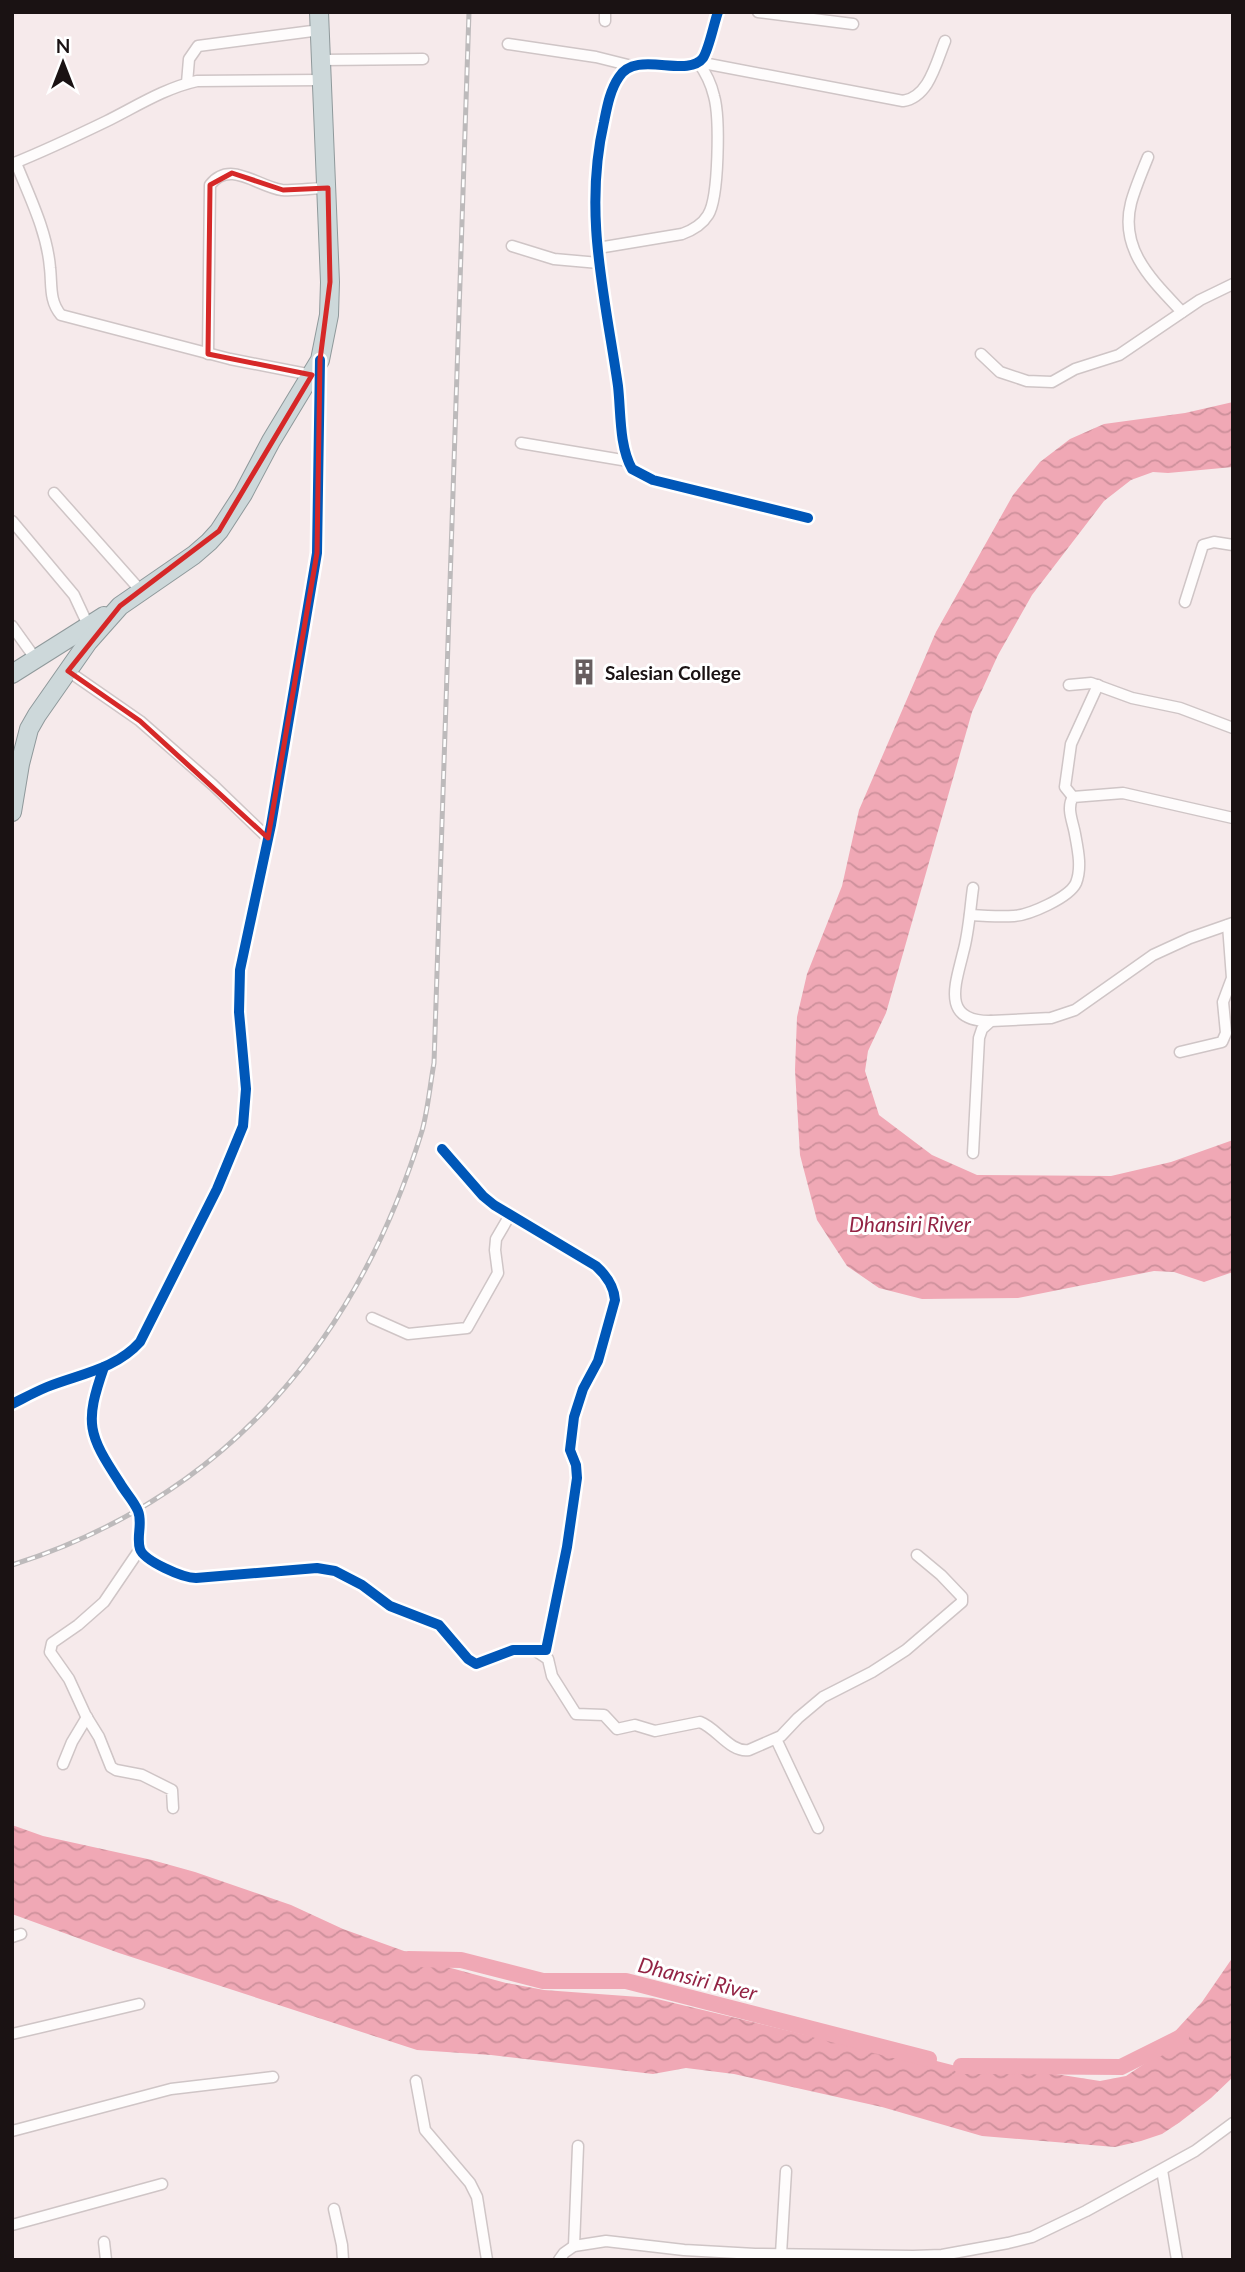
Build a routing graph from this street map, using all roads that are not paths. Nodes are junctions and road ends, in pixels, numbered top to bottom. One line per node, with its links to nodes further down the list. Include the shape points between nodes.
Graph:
1 (718, 12): 9 (street, via 705,55)
2 (758, 12): 4 (street)
3 (319, 21): 8 (highway); 12 (street, via 198,46 189,59)
4 (853, 24)
5 (945, 41): 9 (street, via 925,88 919,96 903,101)
6 (508, 44): 10 (street)
7 (423, 59): 8 (street)
8 (321, 60): 11 (highway)
9 (698, 62): 10 (street); 17 (street, via 708,76 716,108 716,180 707,217 682,234)
10 (632, 66): 17 (street, via 619,77 609,99 599,143 594,193)
11 (322, 80): 12 (street); 15 (highway)
12 (187, 83): 14 (street)
13 (1148, 157): 20 (street, via 1131,203 1131,245 1148,274)
14 (14, 164): 21 (street, via 45,239 50,291 61,315)
15 (328, 188): 21 (street, via 283,190 232,173 210,185); 23 (highway, via 330,304)
16 (512, 246): 18 (street, via 554,259)
17 (598, 248): 18 (street)
18 (600, 264): 25 (street)
19 (1233, 284): 20 (street)
20 (1182, 312): 22 (street, via 1119,355 1074,369 1052,382 1000,372)
21 (208, 354): 23 (street)
22 (981, 354)
23 (316, 367): 30 (highway, via 219,531 194,555); 44 (street, via 317,553)
24 (522, 443): 25 (street)
25 (628, 461): 27 (street, via 632,469 653,480)
26 (54, 493): 30 (street)
27 (808, 518)
28 (12, 521): 33 (street, via 74,595)
29 (1233, 545): 31 (street, via 1203,545)
30 (141, 591): 32 (highway)
31 (1185, 602)
32 (120, 606): 33 (highway); 36 (highway)
33 (88, 625): 35 (highway)
34 (12, 626): 35 (street)
35 (36, 658): 37 (highway)
36 (68, 671): 42 (highway, via 29,729); 44 (street, via 140,721)
37 (12, 674)
38 (1069, 685): 39 (street)
39 (1098, 685): 40 (street); 41 (street, via 1071,744 1065,787)
40 (1233, 728)
41 (1073, 797): 43 (street, via 1123,793); 46 (street, via 1070,811 1079,870 1071,889 1018,916)
42 (12, 813)
43 (1233, 818)
44 (268, 838): 54 (street, via 240,970 246,1089 241,1136 147,1332 130,1353)
45 (973, 888): 46 (street)
46 (970, 915): 48 (street, via 954,999 968,1017)
47 (1230, 924): 48 (street, via 1153,955 1075,1010 1051,1018); 49 (street, via 1232,978 1223,1002 1226,1033 1222,1042)
48 (991, 1021): 51 (street, via 979,1038)
49 (1180, 1052)
50 (442, 1149): 52 (street, via 483,1196)
51 (972, 1153)
52 (510, 1215): 53 (street, via 496,1239 498,1273 467,1328 408,1334); 58 (street, via 596,1266 615,1295 598,1361 574,1417 570,1450 577,1478 548,1647)
53 (372, 1318)
54 (104, 1367): 55 (street); 56 (street, via 91,1411 94,1438 138,1511)
55 (12, 1404)
56 (140, 1549): 58 (street, via 147,1558 188,1578 317,1568 335,1571 390,1606 439,1625 475,1664 507,1652); 59 (street, via 104,1602 50,1647)
57 (917, 1555): 60 (street, via 941,1575 962,1602 906,1650 823,1697)
58 (533, 1650): 60 (street, via 548,1659 552,1676 576,1714 604,1715 615,1728 635,1725 651,1731 700,1722 743,1751)
59 (87, 1717): 61 (street); 62 (street, via 111,1767 172,1790)
60 (776, 1739): 63 (street)
61 (63, 1764)
62 (173, 1808)
63 (818, 1828)
64 (139, 2004): 65 (street)
65 (12, 2034)
66 (273, 2077): 69 (street, via 171,2089)
67 (416, 2081): 81 (street, via 425,2130 477,2197)
68 (1233, 2123): 71 (street)
69 (12, 2130)
70 (578, 2146): 77 (street)
71 (1162, 2170): 78 (street, via 1060,2225 1008,2243 942,2255); 83 (street)
72 (786, 2171): 78 (street)
73 (162, 2184): 75 (street)
74 (334, 2209): 80 (street)
75 (12, 2225)
76 (104, 2242): 79 (street)
77 (574, 2246): 78 (street, via 606,2241); 82 (street)
78 (781, 2254)
79 (106, 2260)
80 (342, 2260)
81 (487, 2260)
82 (559, 2260)
83 (1177, 2260)

